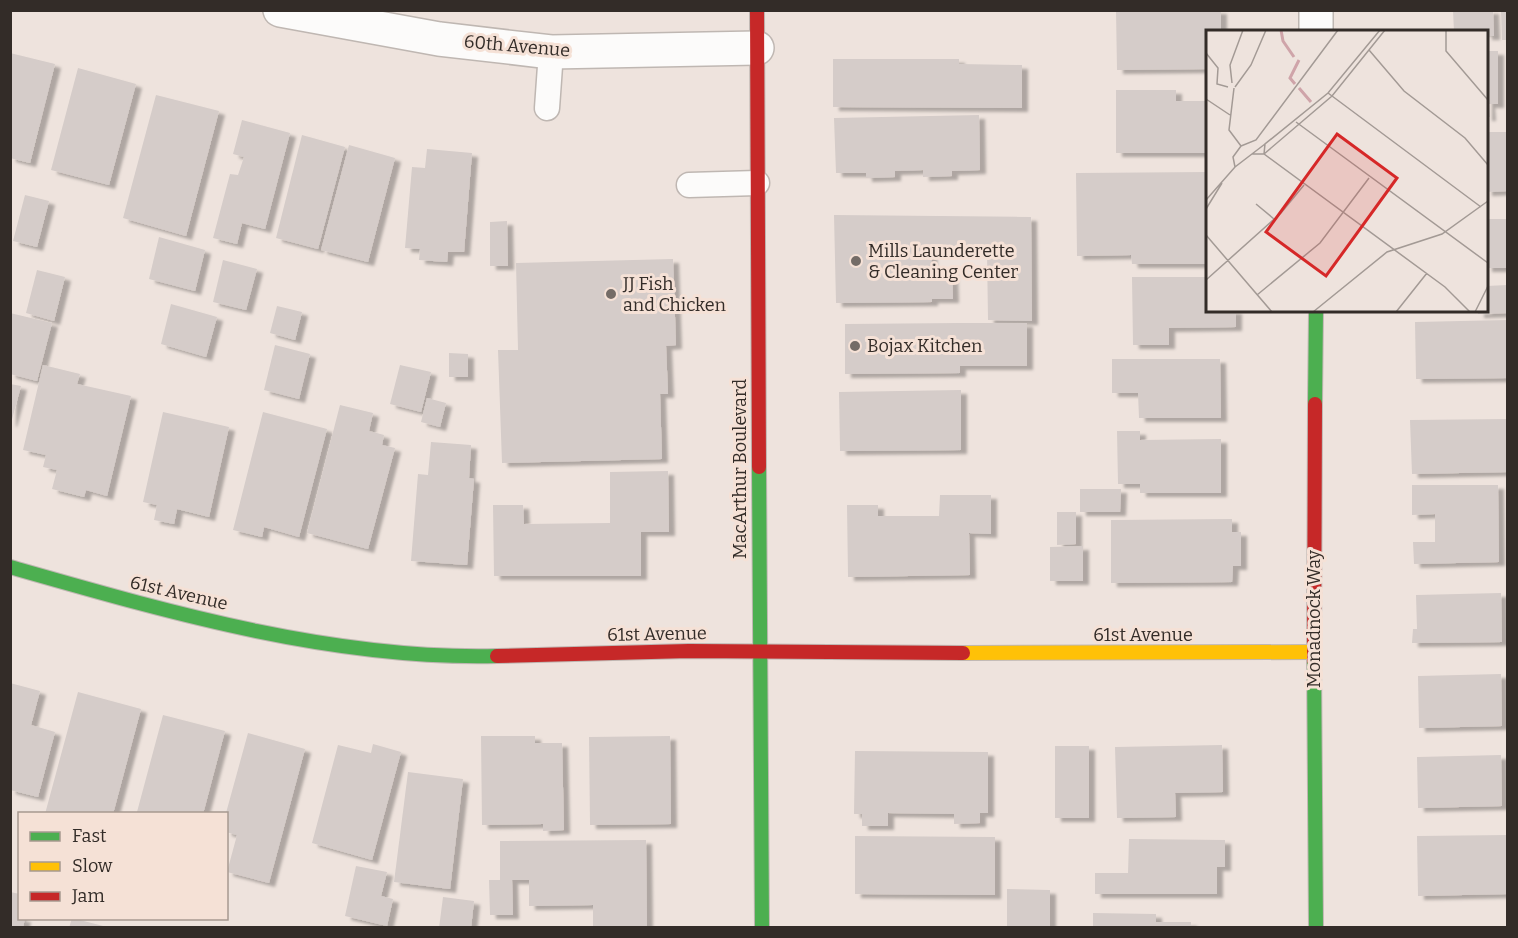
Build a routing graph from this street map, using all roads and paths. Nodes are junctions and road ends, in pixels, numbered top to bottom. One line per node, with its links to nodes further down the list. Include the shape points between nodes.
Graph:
1 (280, 10): 6 (street, 60th Avenue, via 439,39)
2 (757, 10): 5 (street, MacArthur Boulevard)
3 (1316, 10): 4 (street)
4 (1316, 30)
5 (758, 48): 6 (street, 60th Avenue); 8 (street, MacArthur Boulevard)
6 (551, 52): 7 (lane)
7 (547, 108)
8 (757, 183): 9 (lane); 12 (street, MacArthur Boulevard)
9 (689, 185)
10 (1316, 312): 13 (street, Monadnock Way)
11 (10, 567): 12 (street, 61st Avenue, via 134,602 284,636 440,657)
12 (760, 652): 13 (street, 61st Avenue); 14 (street, MacArthur Boulevard)
13 (1314, 652): 15 (street, Monadnock Way)
14 (762, 927)
15 (1316, 927)

